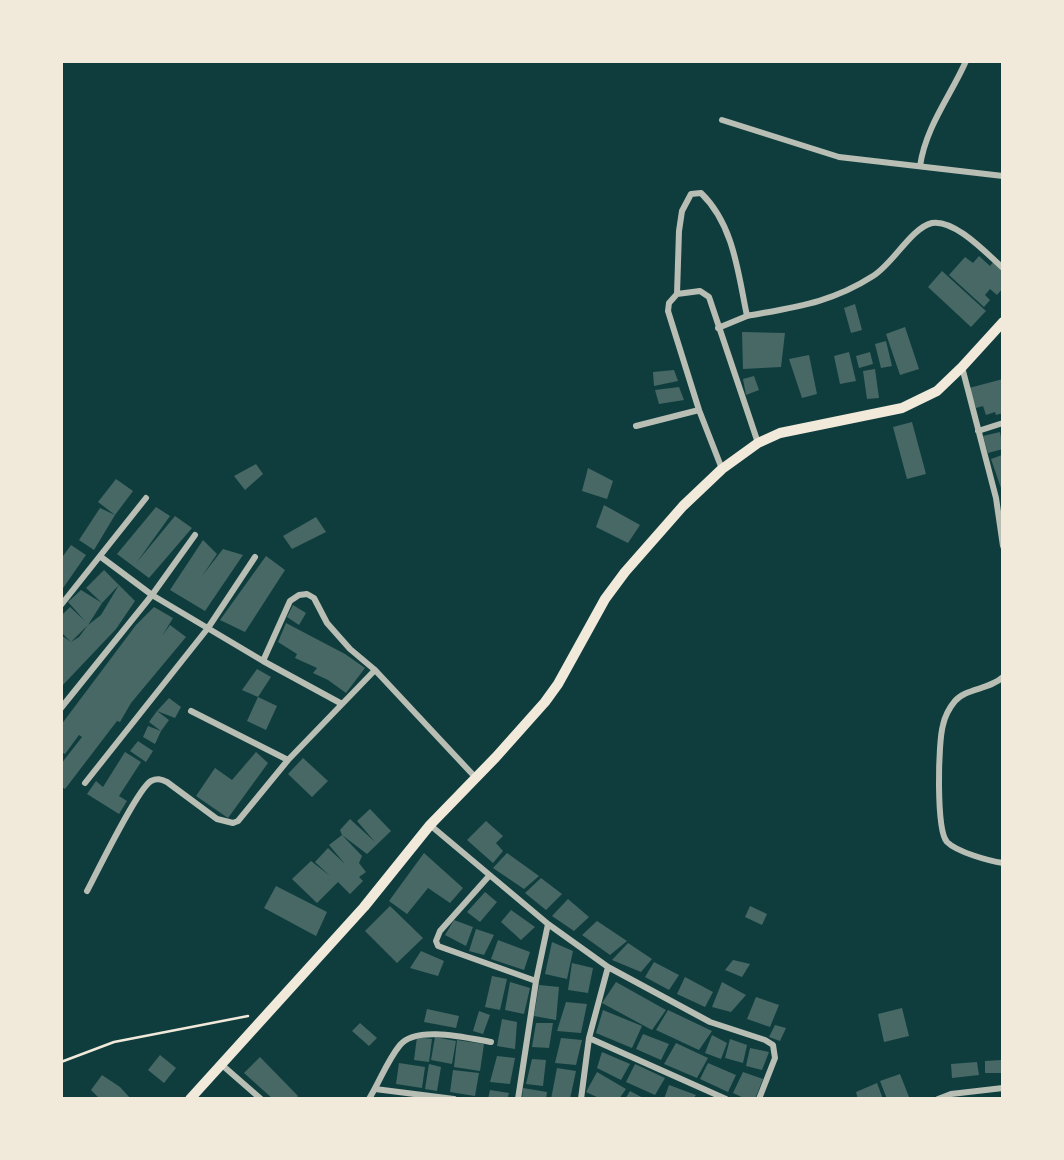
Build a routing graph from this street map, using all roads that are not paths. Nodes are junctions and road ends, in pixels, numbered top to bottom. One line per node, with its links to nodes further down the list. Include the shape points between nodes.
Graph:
1 (966, 61): 3 (street, via 931,125)
2 (722, 120): 3 (street, via 839,157)
3 (920, 166): 4 (street)
4 (1003, 176)
5 (1003, 268): 7 (street, via 952,227 932,223 921,228 885,268 836,296)
6 (677, 294): 7 (street, via 682,211 691,194 701,194 725,227); 9 (street, via 705,293); 11 (street, via 668,311)
7 (747, 316): 9 (street)
8 (1003, 322): 10 (highway)
9 (718, 328): 15 (street)
10 (962, 367): 14 (street); 15 (highway, via 937,391 902,408 799,428)
11 (699, 410): 13 (street); 16 (street)
12 (1003, 423): 14 (street)
13 (636, 426)
14 (978, 431): 17 (street)
15 (758, 443): 16 (highway)
16 (722, 469): 33 (highway, via 625,572 605,598 558,684)
17 (999, 497): 20 (street)
18 (146, 498): 21 (street)
19 (195, 535): 23 (street)
20 (1003, 546)
21 (101, 556): 23 (street); 24 (street)
22 (256, 557): 25 (street)
23 (152, 595): 25 (street); 30 (street)
24 (61, 605)
25 (208, 628): 26 (street); 34 (street)
26 (263, 661): 27 (street, via 290,601 307,594 350,649); 29 (street)
27 (375, 670): 29 (street); 33 (street)
28 (1003, 677): 36 (street, via 960,696 946,715 940,753 940,813 946,841 957,849)
29 (342, 704): 32 (street)
30 (61, 708)
31 (191, 711): 32 (street)
32 (288, 760): 38 (street, via 233,823 217,819 167,782 152,780 135,802)
33 (477, 778): 35 (highway)
34 (85, 783)
35 (430, 825): 37 (street); 44 (highway, via 364,907)
36 (1003, 863)
37 (489, 876): 39 (street); 41 (street, via 440,931 438,946)
38 (87, 891)
39 (548, 923): 40 (street); 41 (street)
40 (608, 967): 42 (street); 55 (street, via 710,1022 773,1045 775,1058)
41 (536, 981): 52 (street)
42 (589, 1038): 53 (street); 54 (street)
43 (491, 1042): 47 (street, via 411,1037 401,1043)
44 (222, 1065): 48 (highway); 49 (street)
45 (992, 1088): 46 (street); 56 (street); 57 (street)
46 (1003, 1088)
47 (375, 1089): 50 (street); 51 (street)
48 (190, 1099)
49 (261, 1099)
50 (369, 1099)
51 (454, 1099)
52 (518, 1099)
53 (582, 1099)
54 (726, 1099)
55 (759, 1099)
56 (938, 1099)
57 (993, 1099)

